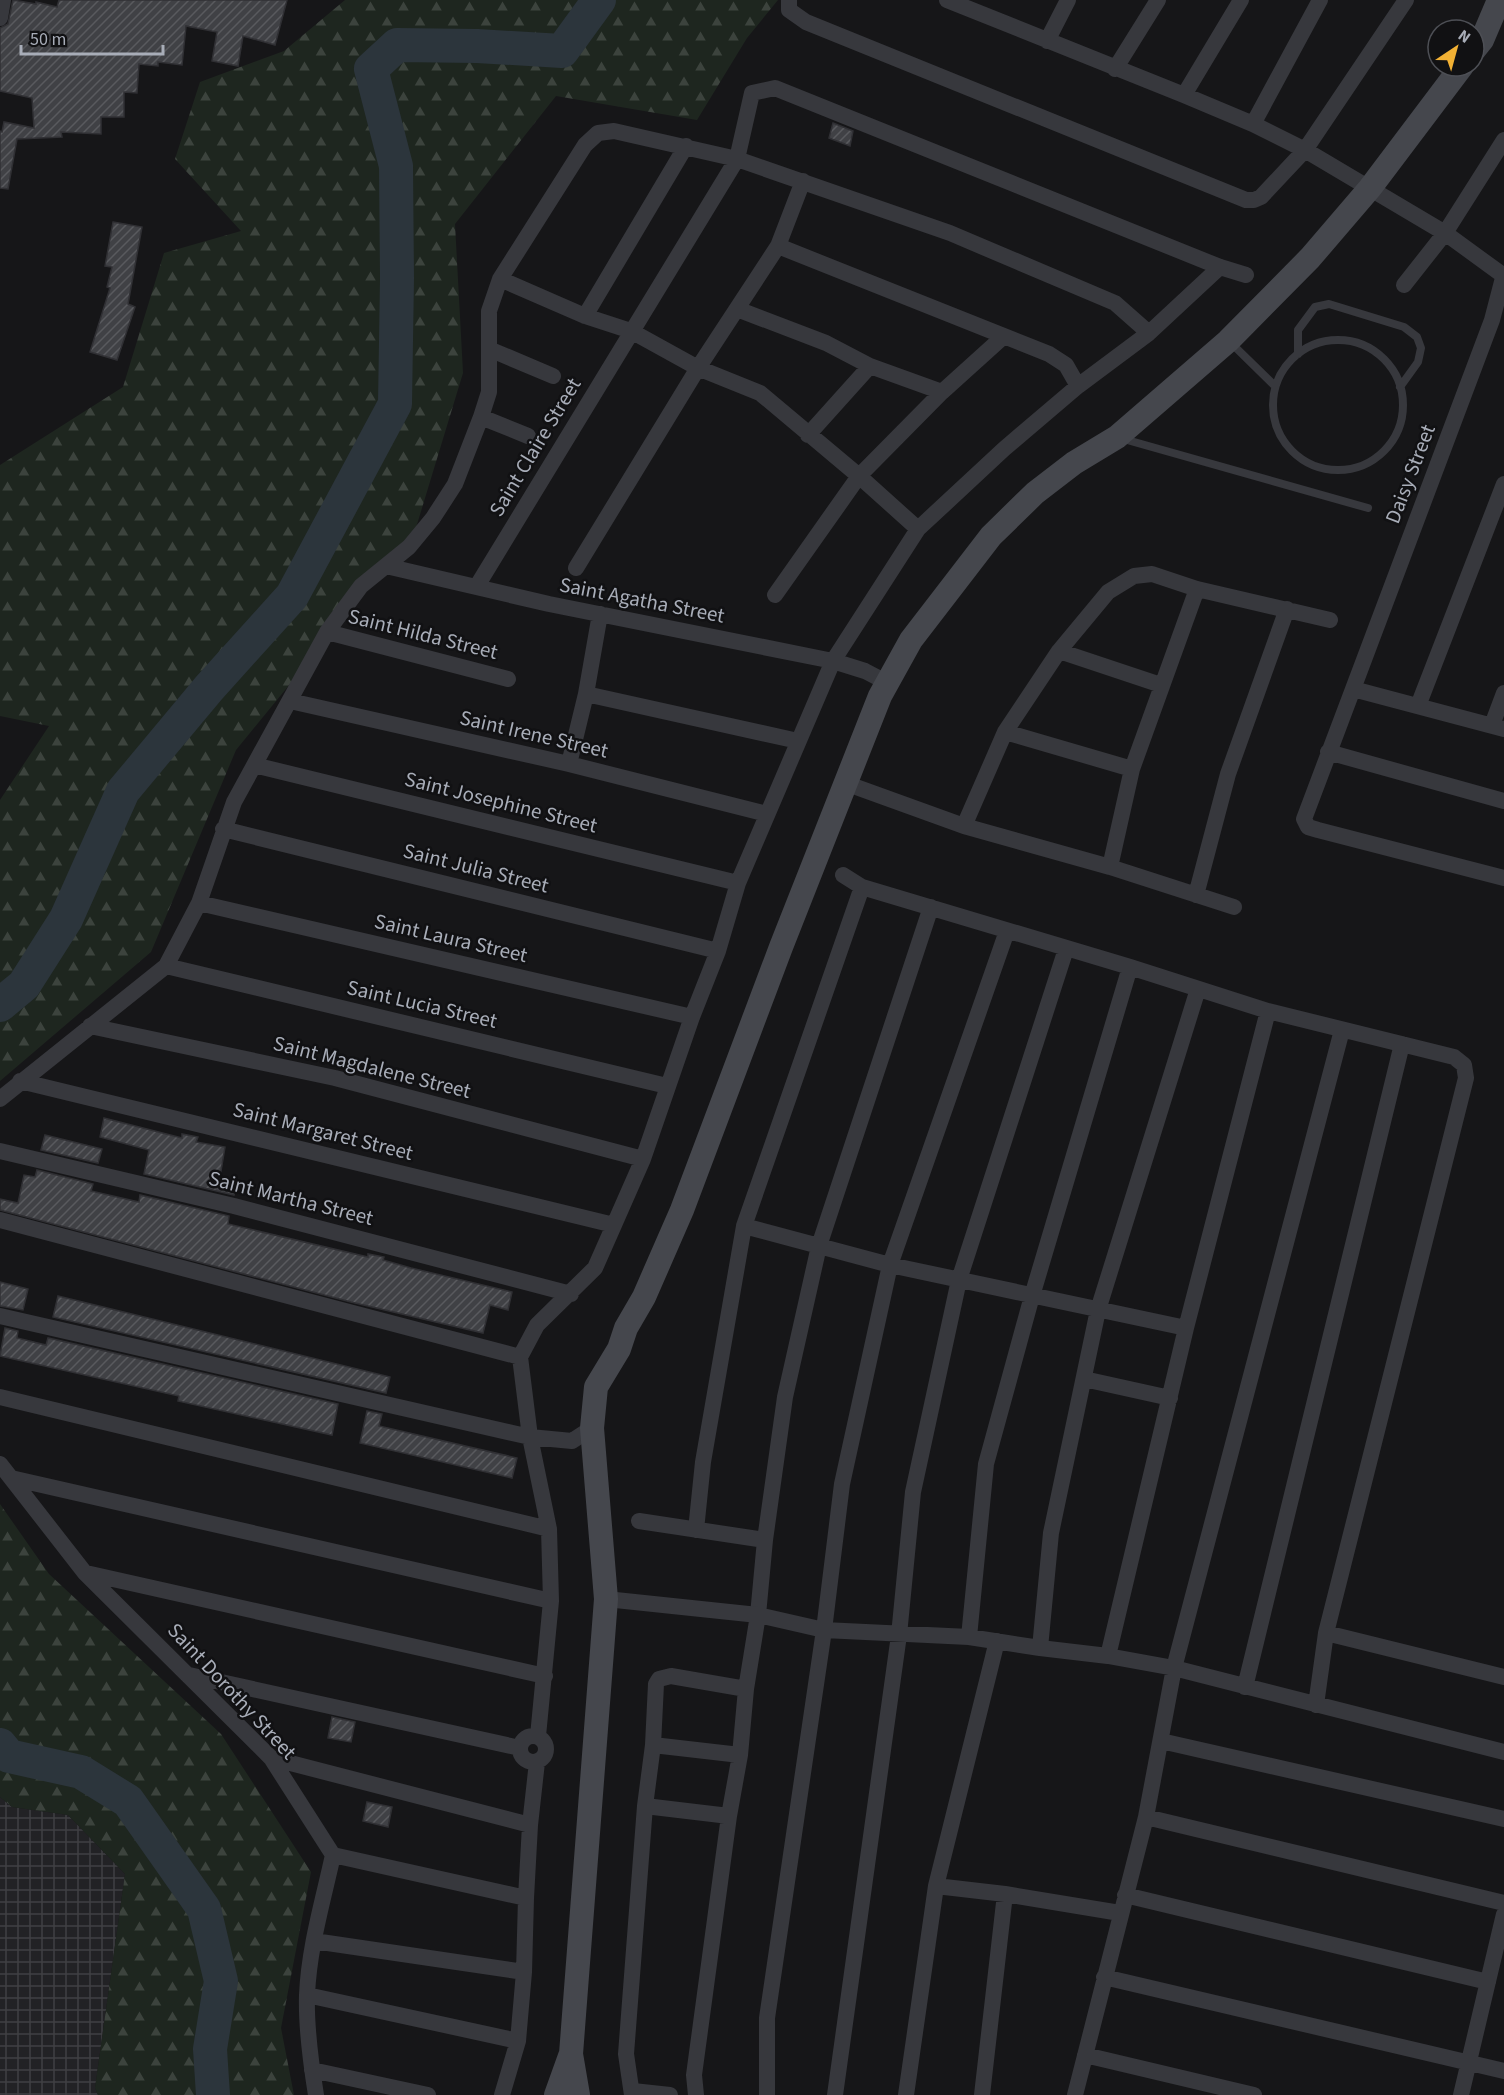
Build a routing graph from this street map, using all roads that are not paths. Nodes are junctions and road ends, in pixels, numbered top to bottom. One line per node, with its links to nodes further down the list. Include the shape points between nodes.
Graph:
1 (3, 0): 10 (street)
2 (789, 0): 19 (street, via 789,10 806,22 1246,200 1260,197)
3 (947, 0): 12 (street)
4 (1068, 0): 12 (street)
5 (1158, 0): 13 (street)
6 (1241, 0): 15 (street)
7 (1320, 0): 16 (street)
8 (1406, 0): 19 (street)
9 (1499, 0): 11 (street)
10 (0, 18)
11 (1486, 31)
12 (1047, 40): 13 (street)
13 (1115, 69): 15 (street)
14 (1453, 78): 22 (street)
15 (1184, 95): 16 (street)
16 (1252, 124): 19 (street)
17 (1504, 140): 23 (street)
18 (686, 146): 20 (street); 28 (street, via 614,130 598,133 585,145); 31 (street)
19 (1305, 150): 22 (street)
20 (737, 159): 21 (street); 25 (street, Saint Claire Street, via 752,93 775,88); 32 (street, Saint Claire Street)
21 (803, 181): 24 (street); 33 (street, via 950,233 1115,303)
22 (1370, 188): 23 (street); 35 (street, via 1310,258)
23 (1445, 233): 27 (street); 29 (street)
24 (778, 246): 30 (street); 34 (street)
25 (1220, 267): 26 (street); 33 (street)
26 (1246, 275)
27 (1504, 275): 67 (street, Daisy Street, via 1492,320)
28 (500, 279): 31 (street); 36 (street, via 489,311)
29 (1404, 285)
30 (737, 309): 38 (street); 39 (street)
31 (585, 316): 32 (street)
32 (631, 331): 39 (street); 55 (street, Saint Claire Street)
33 (1149, 333): 41 (street)
34 (1004, 336): 41 (street, via 1066,365); 44 (street)
35 (1228, 341): 42 (lane); 48 (street)
36 (489, 350): 40 (street); 45 (street, via 489,392)
37 (1298, 354): 42 (lane, via 1287,363); 43 (lane, via 1307,347 1332,340 1357,342 1380,355); 43 (lane, via 1299,330 1315,307 1329,304 1404,327 1417,337 1422,348 1418,362)
38 (870, 366): 44 (street); 46 (street)
39 (698, 368): 46 (street, via 760,393); 54 (street)
40 (553, 376)
41 (1078, 386): 52 (street)
42 (1275, 386): 43 (lane, via 1272,411 1280,436 1296,456 1319,468 1344,471 1369,464 1389,447 1401,425 1404,399)
43 (1400, 387)
44 (942, 392): 49 (street)
45 (481, 417): 47 (street); 53 (street, via 455,484 409,547)
46 (808, 435): 49 (street)
47 (528, 436)
48 (1117, 437): 51 (lane); 65 (street, via 1035,493 991,536 911,640)
49 (859, 476): 52 (street); 57 (street)
50 (1504, 484): 71 (street)
51 (1368, 508)
52 (918, 529): 63 (street)
53 (386, 566): 55 (street, Saint Agatha Street); 61 (street, via 361,586)
54 (576, 568)
55 (477, 586): 59 (street, Saint Agatha Street)
56 (1197, 589): 58 (street); 62 (street, via 1152,574 1134,576 1108,592); 66 (street)
57 (775, 595)
58 (1287, 609): 60 (street); 89 (street, via 1228,774)
59 (600, 614): 63 (street, Saint Agatha Street); 69 (street)
60 (1330, 620)
61 (327, 632): 64 (street, Saint Hilda Street); 70 (street)
62 (1059, 651): 66 (street); 73 (street)
63 (833, 661): 65 (street, Saint Agatha Street); 74 (street)
64 (508, 679)
65 (888, 683): 79 (street)
66 (1161, 685): 78 (street)
67 (1353, 689): 71 (street); 75 (street, Daisy Street)
68 (1504, 693): 72 (street)
69 (586, 694): 74 (street); 76 (street)
70 (290, 701): 76 (street, Saint Irene Street); 77 (street)
71 (1418, 706): 72 (street)
72 (1498, 727)
73 (1005, 732): 78 (street); 82 (street)
74 (798, 741): 81 (street)
75 (1328, 752): 80 (street); 86 (street, Daisy Street, via 1304,819 1308,827)
76 (569, 764): 81 (street, Saint Irene Street)
77 (254, 765): 83 (street); 87 (street, Saint Josephine Street)
78 (1132, 769): 84 (street)
79 (845, 783): 82 (street); 124 (street, via 682,1210 619,1349 596,1387)
80 (1504, 801)
81 (767, 814): 87 (street)
82 (964, 826): 84 (street)
83 (223, 829): 90 (street); 95 (street, Saint Julia Street)
84 (1110, 867): 89 (street)
85 (843, 876): 88 (street)
86 (1504, 878)
87 (738, 883): 95 (street)
88 (862, 887): 92 (street); 111 (street)
89 (1196, 895): 91 (street)
90 (199, 903): 96 (street); 100 (street, Saint Laura Street)
91 (1234, 907)
92 (931, 908): 93 (street); 112 (street)
93 (1007, 930): 94 (street); 113 (street)
94 (1066, 949): 97 (street); 114 (street)
95 (718, 951): 100 (street)
96 (166, 966): 101 (street); 105 (street, Saint Lucia Street)
97 (1130, 967): 98 (street); 116 (street)
98 (1198, 988): 99 (street); 117 (street)
99 (1268, 1011): 102 (street); 119 (street)
100 (692, 1017): 105 (street)
101 (90, 1026): 104 (street); 108 (street, Saint Magdalene Street, via 335,1078)
102 (1342, 1030): 103 (street); 143 (street)
103 (1402, 1044): 137 (street, via 1460,1060 1466,1078); 147 (street)
104 (21, 1081): 106 (street); 110 (street, Saint Margaret Street)
105 (667, 1086): 108 (street)
106 (0, 1100)
107 (0, 1151): 115 (street, Saint Martha Street, via 234,1206)
108 (643, 1159): 110 (street)
109 (0, 1221): 120 (street)
110 (614, 1225): 115 (street, via 595,1268)
111 (744, 1226): 112 (street); 130 (street, via 703,1461)
112 (819, 1246): 113 (street); 131 (street, via 785,1397)
113 (890, 1265): 114 (street); 136 (street, via 842,1484)
114 (958, 1280): 116 (street); 138 (street, via 912,1492)
115 (571, 1294): 120 (street, via 537,1326)
116 (1032, 1296): 117 (street); 139 (street, via 986,1464)
117 (1098, 1310): 119 (street); 121 (street)
118 (0, 1316): 125 (street)
119 (1186, 1329): 123 (street)
120 (520, 1357): 125 (street)
121 (1084, 1379): 123 (street); 141 (street, via 1051,1533)
122 (0, 1397): 129 (street)
123 (1170, 1398): 142 (street)
124 (592, 1428): 125 (street, via 572,1441); 133 (street)
125 (530, 1437): 129 (street)
126 (0, 1464): 127 (street, Saint Dorothy Street)
127 (11, 1478): 132 (street, Saint Dorothy Street); 134 (street)
128 (639, 1521): 130 (street)
129 (549, 1529): 134 (street)
130 (696, 1530): 131 (street)
131 (765, 1540): 135 (street)
132 (85, 1573): 144 (street, Saint Dorothy Street); 145 (street)
133 (606, 1599): 135 (street); 177 (street)
134 (550, 1601): 145 (street)
135 (758, 1615): 136 (street); 148 (street)
136 (824, 1630): 138 (street); 190 (street, via 767,2018)
137 (1326, 1634): 146 (street); 149 (street)
138 (899, 1635): 139 (street); 191 (street)
139 (969, 1636): 140 (street)
140 (997, 1641): 141 (street); 164 (street)
141 (1040, 1648): 142 (street)
142 (1108, 1656): 143 (street)
143 (1174, 1668): 147 (street); 151 (street)
144 (188, 1675): 153 (street); 156 (street, Saint Dorothy Street)
145 (545, 1676): 150 (street)
146 (1504, 1677)
147 (1245, 1687): 149 (street)
148 (746, 1689): 152 (street, via 671,1676 659,1680 654,1690); 155 (street)
149 (1316, 1705): 154 (street)
150 (538, 1736): 153 (street, via 523,1740); 157 (street, via 547,1750)
151 (1161, 1741): 160 (street); 161 (street)
152 (653, 1745): 155 (street); 158 (street)
153 (520, 1748): 157 (street, via 528,1762)
154 (1504, 1752)
155 (740, 1755): 159 (street)
156 (271, 1758): 162 (street); 163 (street, Saint Dorothy Street)
157 (537, 1762): 162 (street)
158 (645, 1806): 159 (street); 182 (street, via 626,2054)
159 (729, 1816): 189 (street, via 694,2076)
160 (1146, 1817): 166 (street); 168 (street)
161 (1504, 1819)
162 (530, 1825): 167 (street)
163 (333, 1855): 167 (street); 171 (street)
164 (936, 1886): 165 (street); 192 (street)
165 (1005, 1894): 169 (street); 193 (street)
166 (1125, 1895): 169 (street); 174 (street)
167 (526, 1898): 172 (street)
168 (1504, 1903)
169 (1120, 1913): 173 (street)
170 (1504, 1914): 174 (street)
171 (314, 1941): 172 (street); 175 (street)
172 (524, 1972): 176 (street)
173 (1104, 1977): 178 (street); 179 (street)
174 (1488, 1982): 179 (street)
175 (307, 1995): 176 (street); 180 (street)
176 (518, 2041): 185 (street)
177 (571, 2054): 186 (street); 187 (street)
178 (1085, 2055): 194 (street); 195 (street)
179 (1469, 2062): 181 (street); 196 (street)
180 (312, 2070): 183 (street); 184 (street)
181 (1504, 2071)
182 (632, 2093): 188 (street)
183 (316, 2095)
184 (428, 2095)
185 (502, 2095)
186 (556, 2095)
187 (578, 2095)
188 (670, 2095)
189 (696, 2095)
190 (767, 2095)
191 (836, 2095)
192 (906, 2095)
193 (982, 2095)
194 (1075, 2095)
195 (1254, 2095)
196 (1461, 2095)

